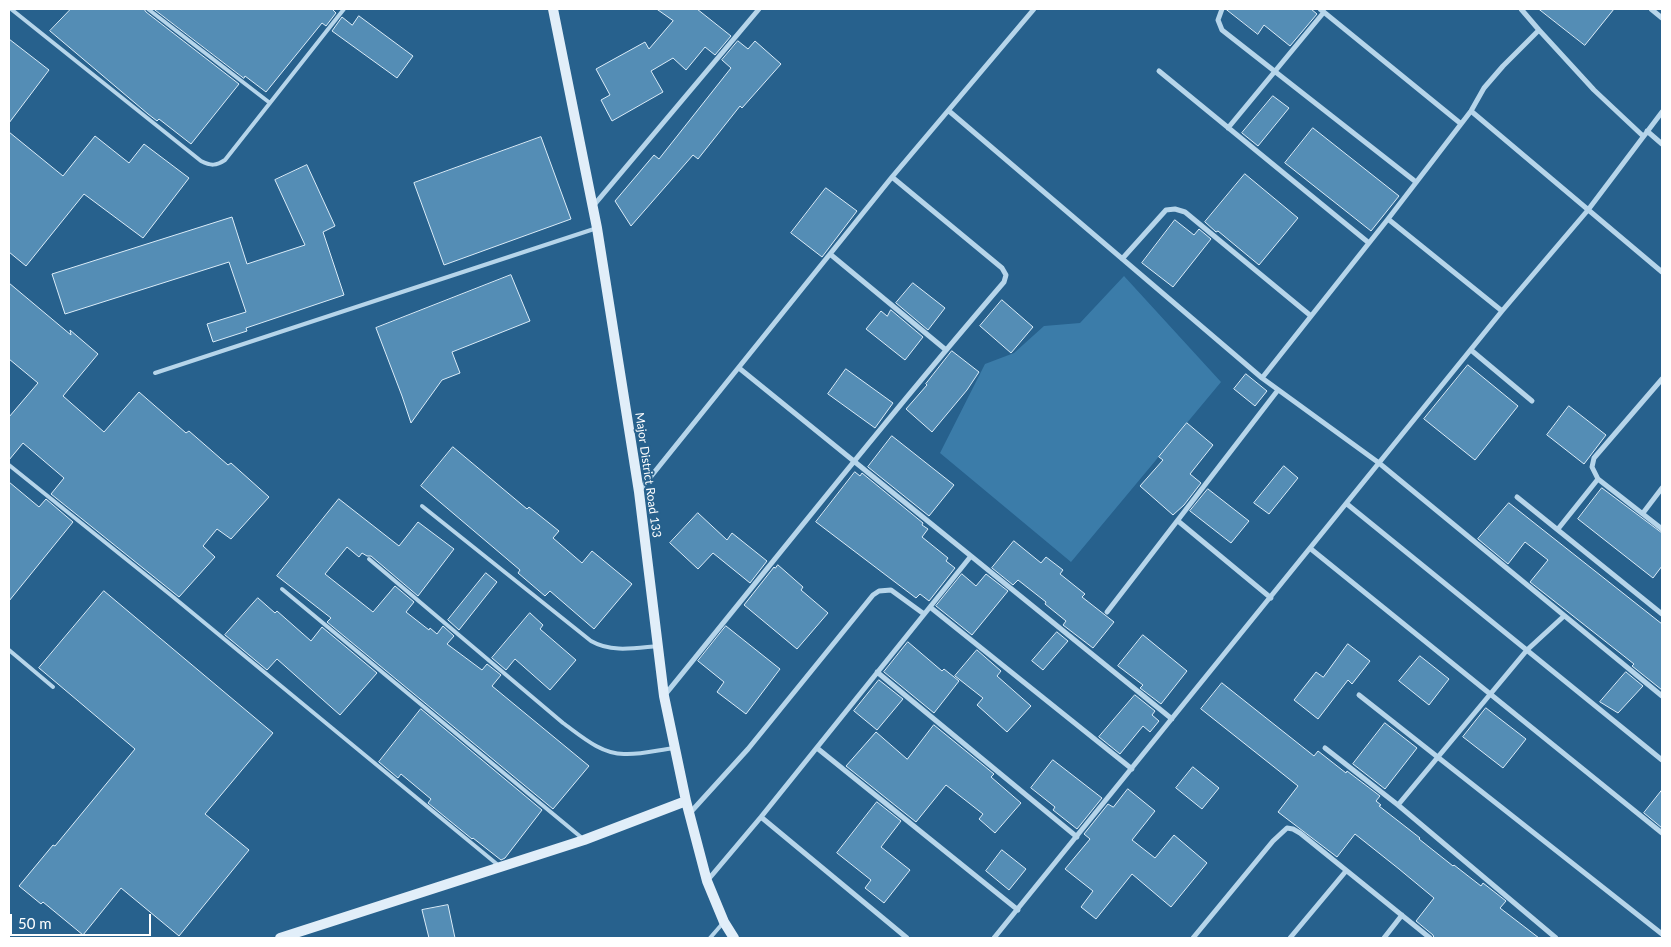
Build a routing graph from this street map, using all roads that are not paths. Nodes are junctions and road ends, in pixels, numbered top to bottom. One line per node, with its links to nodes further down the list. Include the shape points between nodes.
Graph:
1 (11, 9): 15 (lane, via 209,166 225,160)
2 (148, 9): 15 (lane)
3 (344, 9): 15 (lane)
4 (553, 9): 25 (main road, Major District Road 133)
5 (759, 9): 25 (street)
6 (1034, 9): 17 (street)
7 (1222, 9): 14 (street, via 1218,20 1222,30)
8 (1521, 9): 12 (street)
9 (1652, 9): 11 (street)
10 (1322, 10): 14 (street); 19 (street)
11 (1662, 18)
12 (1538, 30): 16 (street, via 1502,66); 21 (street, via 1594,90)
13 (1159, 71): 20 (street)
14 (1276, 71): 20 (street); 24 (street)
15 (270, 103)
16 (1471, 110): 19 (street); 26 (street)
17 (949, 111): 23 (street); 31 (street)
18 (1662, 112): 21 (street)
19 (1460, 123): 24 (street)
20 (1228, 128): 29 (street)
21 (1645, 134): 22 (street); 26 (street)
22 (1662, 144)
23 (892, 177): 30 (street); 35 (street, via 1006,274 1004,282)
24 (1416, 182): 27 (street)
25 (593, 206): 28 (main road, Major District Road 133)
26 (1588, 210): 32 (street); 33 (street)
27 (1388, 219): 29 (street); 33 (street)
28 (597, 228): 38 (lane); 48 (main road, Major District Road 133)
29 (1369, 243): 34 (street)
30 (830, 254): 35 (street); 37 (street)
31 (1122, 259): 34 (street, via 1166,210 1175,209 1184,212); 39 (street)
32 (1662, 272)
33 (1502, 311): 36 (street)
34 (1311, 316): 39 (street)
35 (946, 350): 43 (street)
36 (1471, 350): 42 (street); 45 (street)
37 (739, 368): 43 (street); 48 (street)
38 (155, 373)
39 (1262, 378): 41 (street)
40 (1662, 379): 46 (street, via 1594,458 1592,467)
41 (1278, 390): 45 (street); 53 (street)
42 (1532, 401)
43 (854, 462): 57 (street); 73 (street)
44 (9, 464): 89 (lane)
45 (1379, 464): 50 (street); 65 (street)
46 (1598, 479): 52 (street); 54 (street)
47 (1662, 488): 52 (street)
48 (639, 492): 66 (main road, Major District Road 133)
49 (1517, 497): 54 (street)
50 (1347, 504): 56 (street); 68 (street)
51 (422, 506): 66 (lane, via 591,642 608,649)
52 (1643, 513): 55 (street)
53 (1178, 521): 60 (street); 62 (street)
54 (1558, 529): 64 (street)
55 (1662, 529)
56 (1310, 549): 60 (street); 71 (street)
57 (971, 556): 61 (street); 75 (street)
58 (369, 559): 76 (lane, via 596,746 624,754)
59 (282, 589): 88 (lane)
60 (1271, 598): 75 (street)
61 (930, 607): 63 (street); 81 (street)
62 (1108, 612)
63 (924, 614): 69 (street); 84 (street, via 891,590 873,595 748,749)
64 (1662, 614)
65 (1564, 616): 68 (street); 74 (street)
66 (658, 646): 73 (main road, Major District Road 133)
67 (9, 650): 70 (lane)
68 (1527, 650): 71 (street); 80 (street)
69 (877, 672): 77 (street); 87 (street)
70 (53, 686)
71 (1489, 694): 79 (street); 86 (street)
72 (1359, 695): 79 (street)
73 (664, 696): 76 (main road, Major District Road 133)
74 (1662, 696)
75 (1172, 719): 81 (street)
76 (674, 748): 82 (main road, Major District Road 133)
77 (817, 748): 85 (street); 92 (street)
78 (1326, 748): 83 (street)
79 (1438, 757): 83 (street); 95 (street)
80 (1662, 760)
81 (1132, 769): 87 (street)
82 (686, 801): 84 (main road, Major District Road 133); 88 (main road)
83 (1398, 805): 105 (street)
84 (689, 814): 91 (main road, Major District Road 133)
85 (761, 817): 91 (street); 99 (street)
86 (1662, 833)
87 (1077, 837): 92 (street)
88 (584, 840): 89 (main road)
89 (500, 867): 96 (main road)
90 (1346, 871): 93 (street); 101 (street, via 1300,833 1288,828 1273,841); 102 (street)
91 (706, 881): 94 (main road, Major District Road 133)
92 (1018, 910): 100 (street)
93 (1402, 915): 103 (street); 104 (street)
94 (724, 922): 97 (lane); 98 (main road, Major District Road 133)
95 (1662, 934)
96 (280, 938)
97 (710, 938)
98 (734, 938)
99 (907, 938)
100 (994, 938)
101 (1193, 938)
102 (1290, 938)
103 (1384, 938)
104 (1430, 938)
105 (1556, 938)

